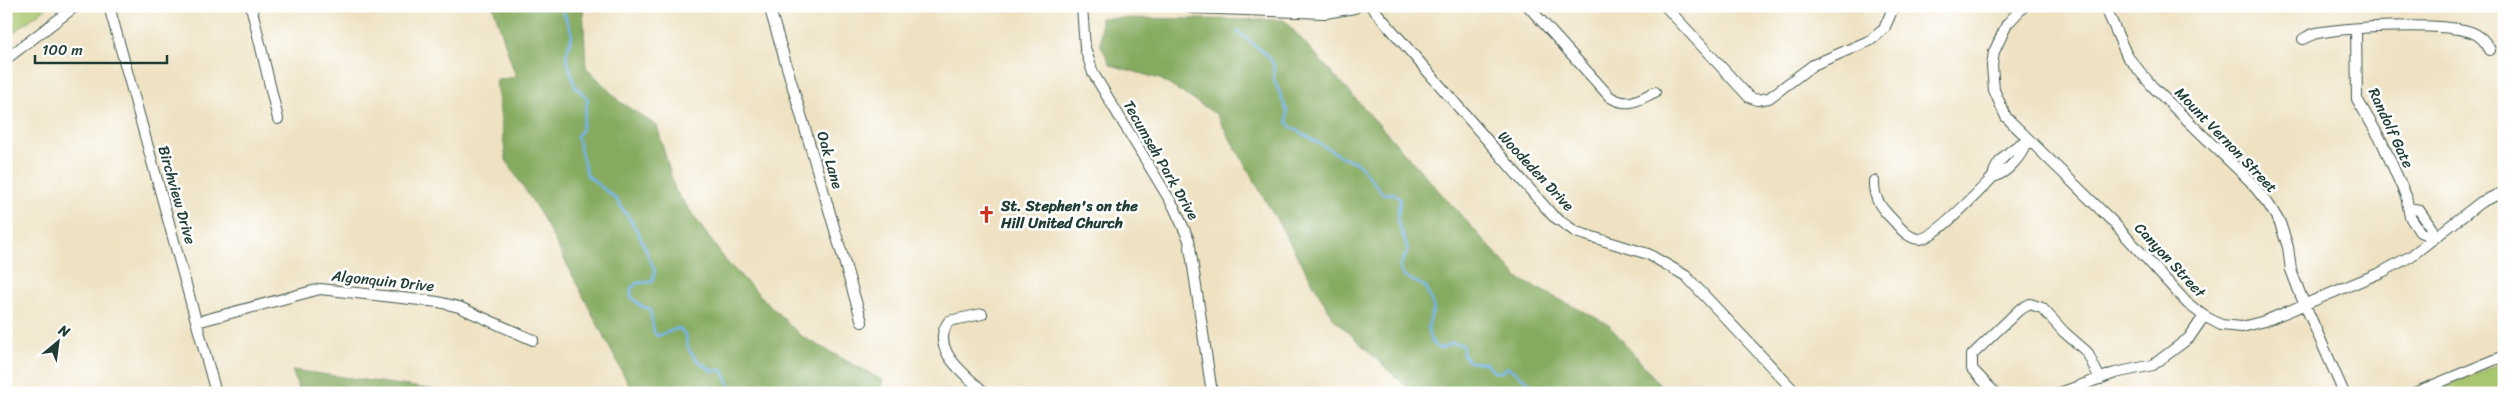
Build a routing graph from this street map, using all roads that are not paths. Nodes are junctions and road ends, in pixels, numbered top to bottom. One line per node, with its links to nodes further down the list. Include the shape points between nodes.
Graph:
1 (76, 6): 18 (street)
2 (109, 6): 28 (street, Birchview Drive)
3 (251, 6): 20 (street)
4 (769, 6): 29 (street, Oak Lane)
5 (1082, 6): 35 (street, Tecumseh Park Drive, via 1085,48 1093,73 1174,207 1189,240)
6 (1192, 6): 14 (street)
7 (1354, 6): 14 (street)
8 (1371, 6): 36 (street, Woodeden Drive, via 1553,216 1576,232 1648,254 1686,276)
9 (1528, 6): 19 (street, via 1610,97 1621,103 1631,103)
10 (1666, 6): 11 (street, via 1749,97 1757,100 1769,98 1812,65 1871,40 1884,30)
11 (1894, 6)
12 (2024, 6): 21 (street, Canyon Street, via 2010,19 2000,36 1994,52 1992,80 1998,103 2006,117)
13 (2105, 6): 25 (street, Mount Vernon Street, via 2127,56 2152,86 2250,181 2269,205 2280,224 2291,270)
14 (1325, 8)
15 (2356, 29): 16 (street, via 2315,33); 17 (street, via 2450,28 2473,32 2486,42); 24 (street, Randolf Gate, via 2357,99 2382,142 2409,208 2419,210)
16 (2303, 40)
17 (2490, 50)
18 (6, 59)
19 (1655, 92)
20 (278, 119)
21 (2027, 140): 22 (street, via 2022,153 2001,175 1992,177 1934,232 1920,239 1904,232 1883,210 1876,198); 27 (street, Canyon Street, via 2112,221 2187,304)
22 (1874, 181)
23 (2504, 192): 24 (street, Canyon Street, via 2481,202)
24 (2434, 238): 25 (street, Canyon Street, via 2382,272)
25 (2306, 306): 27 (street, Canyon Street, via 2242,327 2221,325); 39 (street, Mount Vernon Street)
26 (982, 314): 34 (street, via 949,321 941,338 950,358)
27 (2204, 316): 32 (street, via 2189,338 2156,363)
28 (197, 322): 30 (street, Algonquin Drive, via 320,289 438,302 458,307); 33 (street, Birchview Drive)
29 (862, 322)
30 (533, 340)
31 (2504, 356): 40 (street)
32 (2100, 379): 37 (street, via 2087,352 2042,308 2030,304 2019,310 1972,356 1972,368); 38 (street)
33 (216, 393)
34 (985, 393)
35 (1212, 393)
36 (1796, 393)
37 (1995, 393)
38 (2060, 393)
39 (2344, 393)
40 (2414, 393)

